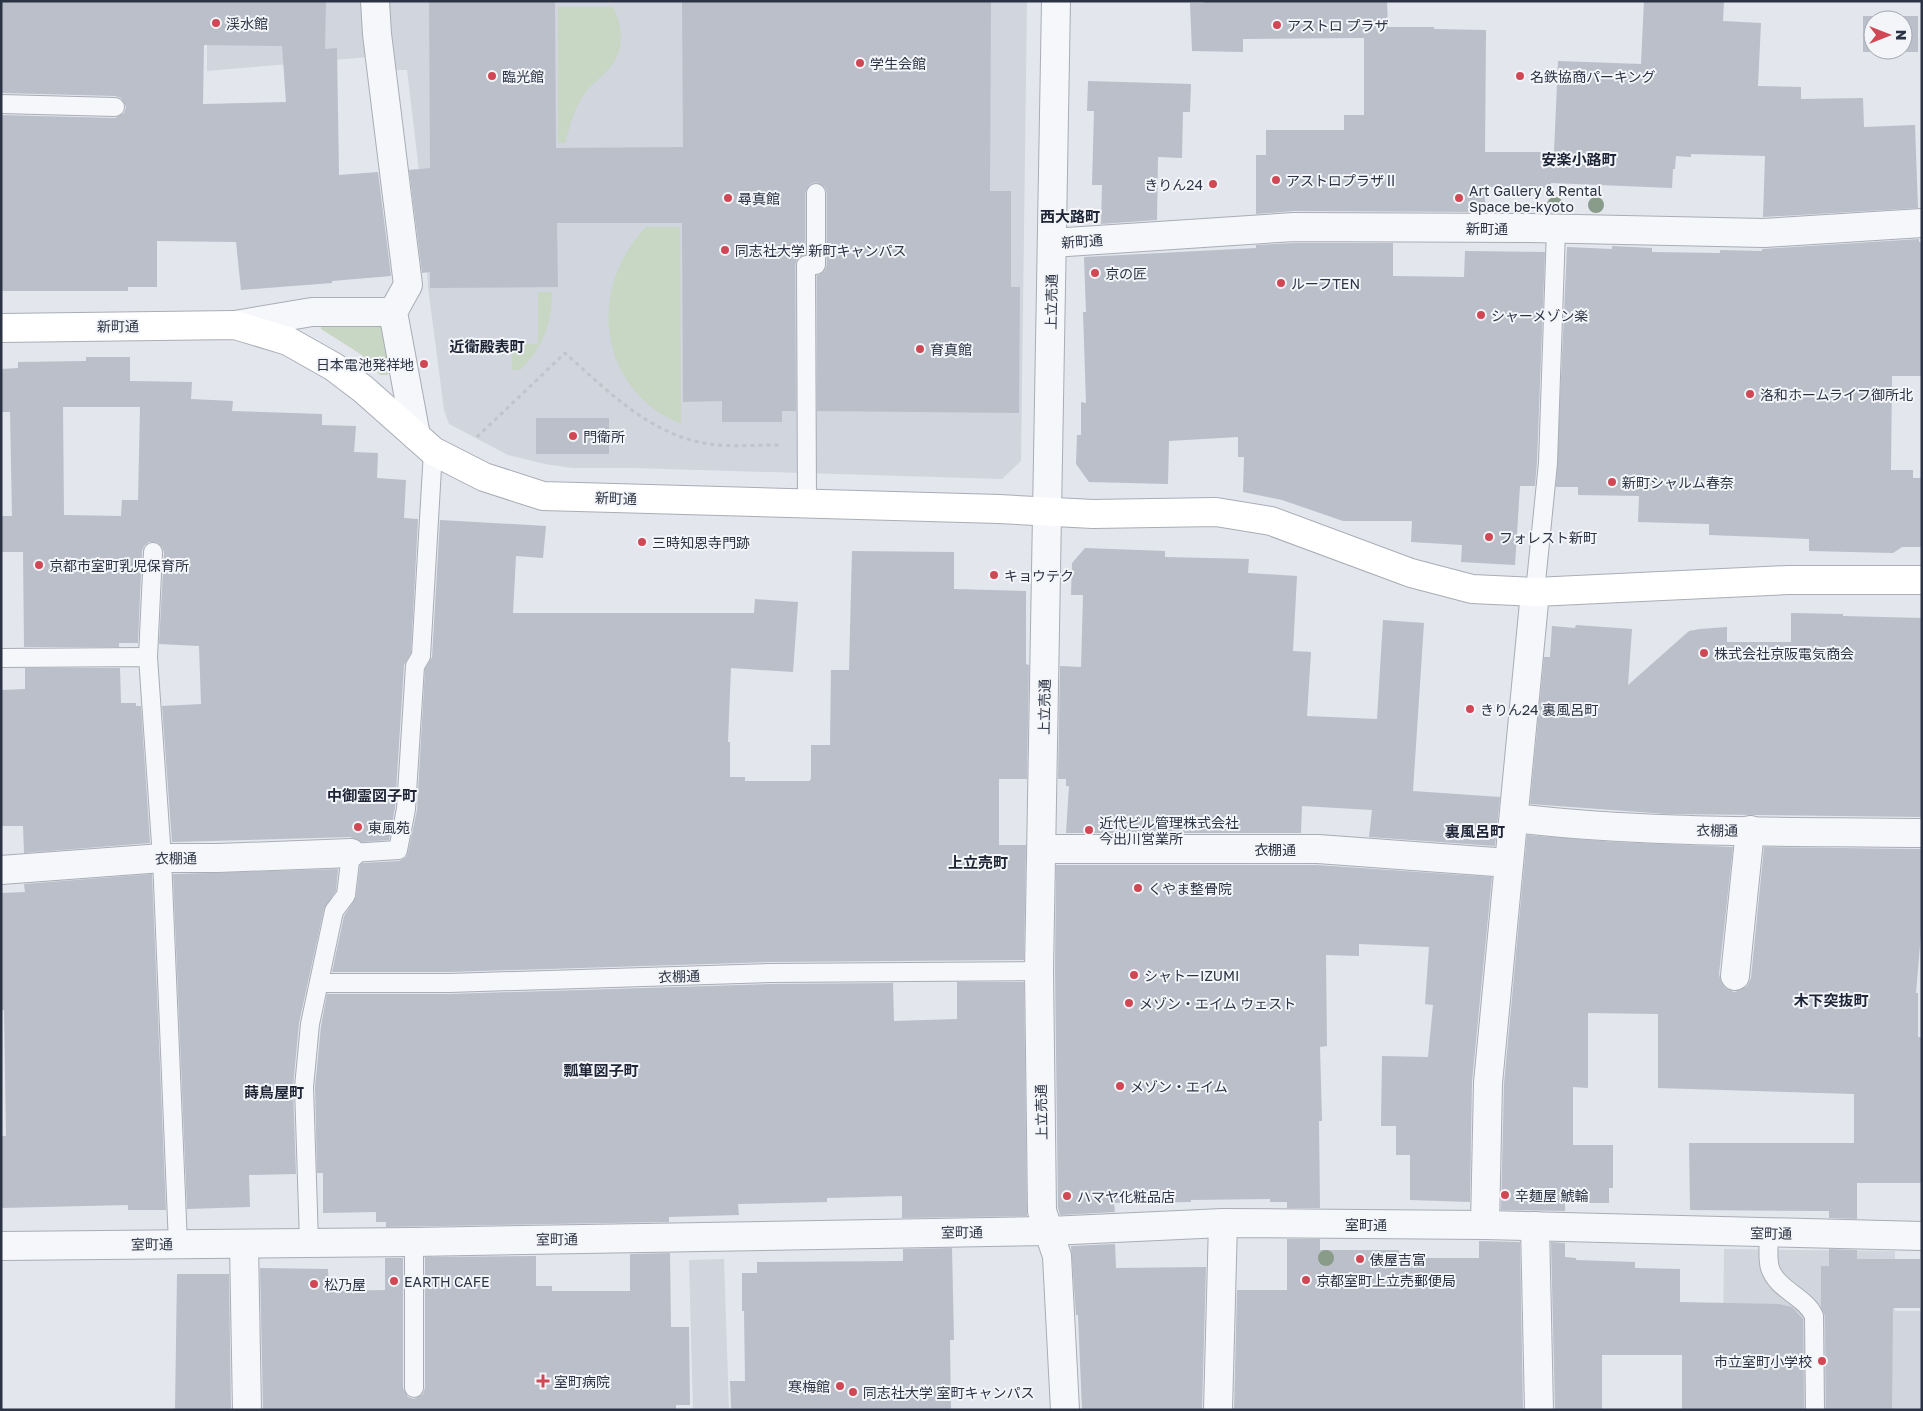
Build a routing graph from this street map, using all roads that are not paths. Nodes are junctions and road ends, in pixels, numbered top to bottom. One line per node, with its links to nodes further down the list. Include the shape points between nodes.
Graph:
1 (376, 1): 9 (street, via 379,51 408,285)
2 (1056, 1): 8 (street, 上立売通)
3 (1, 104): 4 (lane)
4 (115, 107)
5 (816, 194): 13 (lane, via 816,265 806,265)
6 (1922, 223): 7 (street, 新町通, via 1764,233)
7 (1556, 230): 8 (street, 新町通, via 1294,227); 17 (lane, via 1548,463)
8 (1052, 243): 14 (street, 上立売通)
9 (394, 312): 10 (street, 新町通, via 312,312); 12 (street)
10 (235, 325): 11 (street, 新町通); 12 (street, 新町通, via 280,338 313,354 350,378)
11 (1, 328)
12 (424, 443): 13 (street, 新町通, via 484,477 544,496); 24 (lane, via 421,656 415,666 402,834 398,850)
13 (807, 504): 14 (street, 新町通)
14 (1047, 512): 17 (street, 新町通, via 1216,512 1271,521 1411,573 1472,589); 23 (street, 上立売通)
15 (153, 552): 18 (lane)
16 (1922, 580): 17 (street, 新町通, via 1788,580)
17 (1535, 592): 20 (street)
18 (148, 657): 19 (lane); 25 (lane)
19 (1, 658)
20 (1514, 818): 21 (street, 衣棚通, via 1653,829); 26 (street)
21 (1750, 830): 22 (street, 衣棚通); 29 (street)
22 (1922, 832)
23 (1042, 849): 26 (street, 衣棚通, via 1318,849); 28 (street, 上立売通)
24 (351, 853): 25 (street, 衣棚通); 30 (lane, via 346,895 334,911)
25 (162, 858): 27 (street, 衣棚通); 39 (lane)
26 (1509, 863): 32 (street, via 1488,1083)
27 (1, 870)
28 (1039, 971): 30 (lane, 衣棚通); 34 (street, 上立売通, via 1042,1211)
29 (1735, 976)
30 (319, 983): 37 (lane, via 310,1024 304,1087)
31 (1223, 1223): 32 (street, 室町通); 34 (street, 室町通); 45 (street)
32 (1485, 1225): 33 (street, 室町通)
33 (1535, 1226): 35 (street, 室町通); 46 (street)
34 (1049, 1231): 38 (street, 室町通); 44 (street, 上立売通, via 1057,1256)
35 (1769, 1233): 36 (street, 室町通); 47 (lane, via 1770,1270 1810,1308 1814,1316)
36 (1922, 1236)
37 (309, 1242): 38 (street, 室町通); 40 (street, 室町通)
38 (414, 1242): 42 (lane)
39 (178, 1244): 40 (street, 室町通); 41 (street, 室町通)
40 (244, 1244): 43 (street)
41 (1, 1246)
42 (414, 1388)
43 (247, 1410)
44 (1065, 1410)
45 (1218, 1410)
46 (1539, 1410)
47 (1815, 1410)

